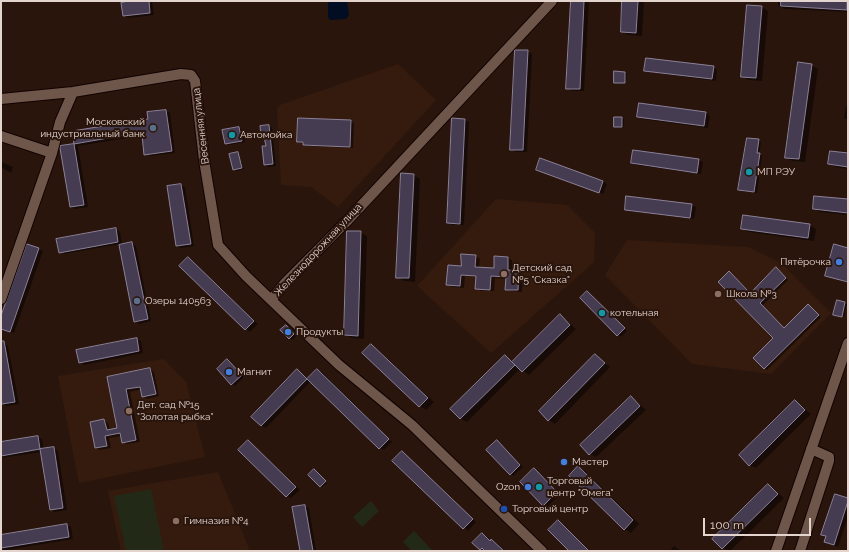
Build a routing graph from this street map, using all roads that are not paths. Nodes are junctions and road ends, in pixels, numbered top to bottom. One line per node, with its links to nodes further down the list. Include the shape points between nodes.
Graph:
1 (552, 1): 7 (street, Железнодорожная улица)
2 (73, 92): 3 (street, Весенняя улица); 5 (street, via 60,122); 7 (street, Весенняя улица, via 182,74 190,75 195,81 214,232 218,245)
3 (1, 99)
4 (1, 136): 5 (street)
5 (52, 153): 6 (street)
6 (1, 299)
7 (271, 300): 10 (street, Железнодорожная улица, via 339,364 412,425)
8 (848, 343): 9 (street)
9 (812, 449): 11 (street); 12 (street, via 824,453 829,457 829,461)
10 (542, 551)
11 (776, 551)
12 (800, 551)

